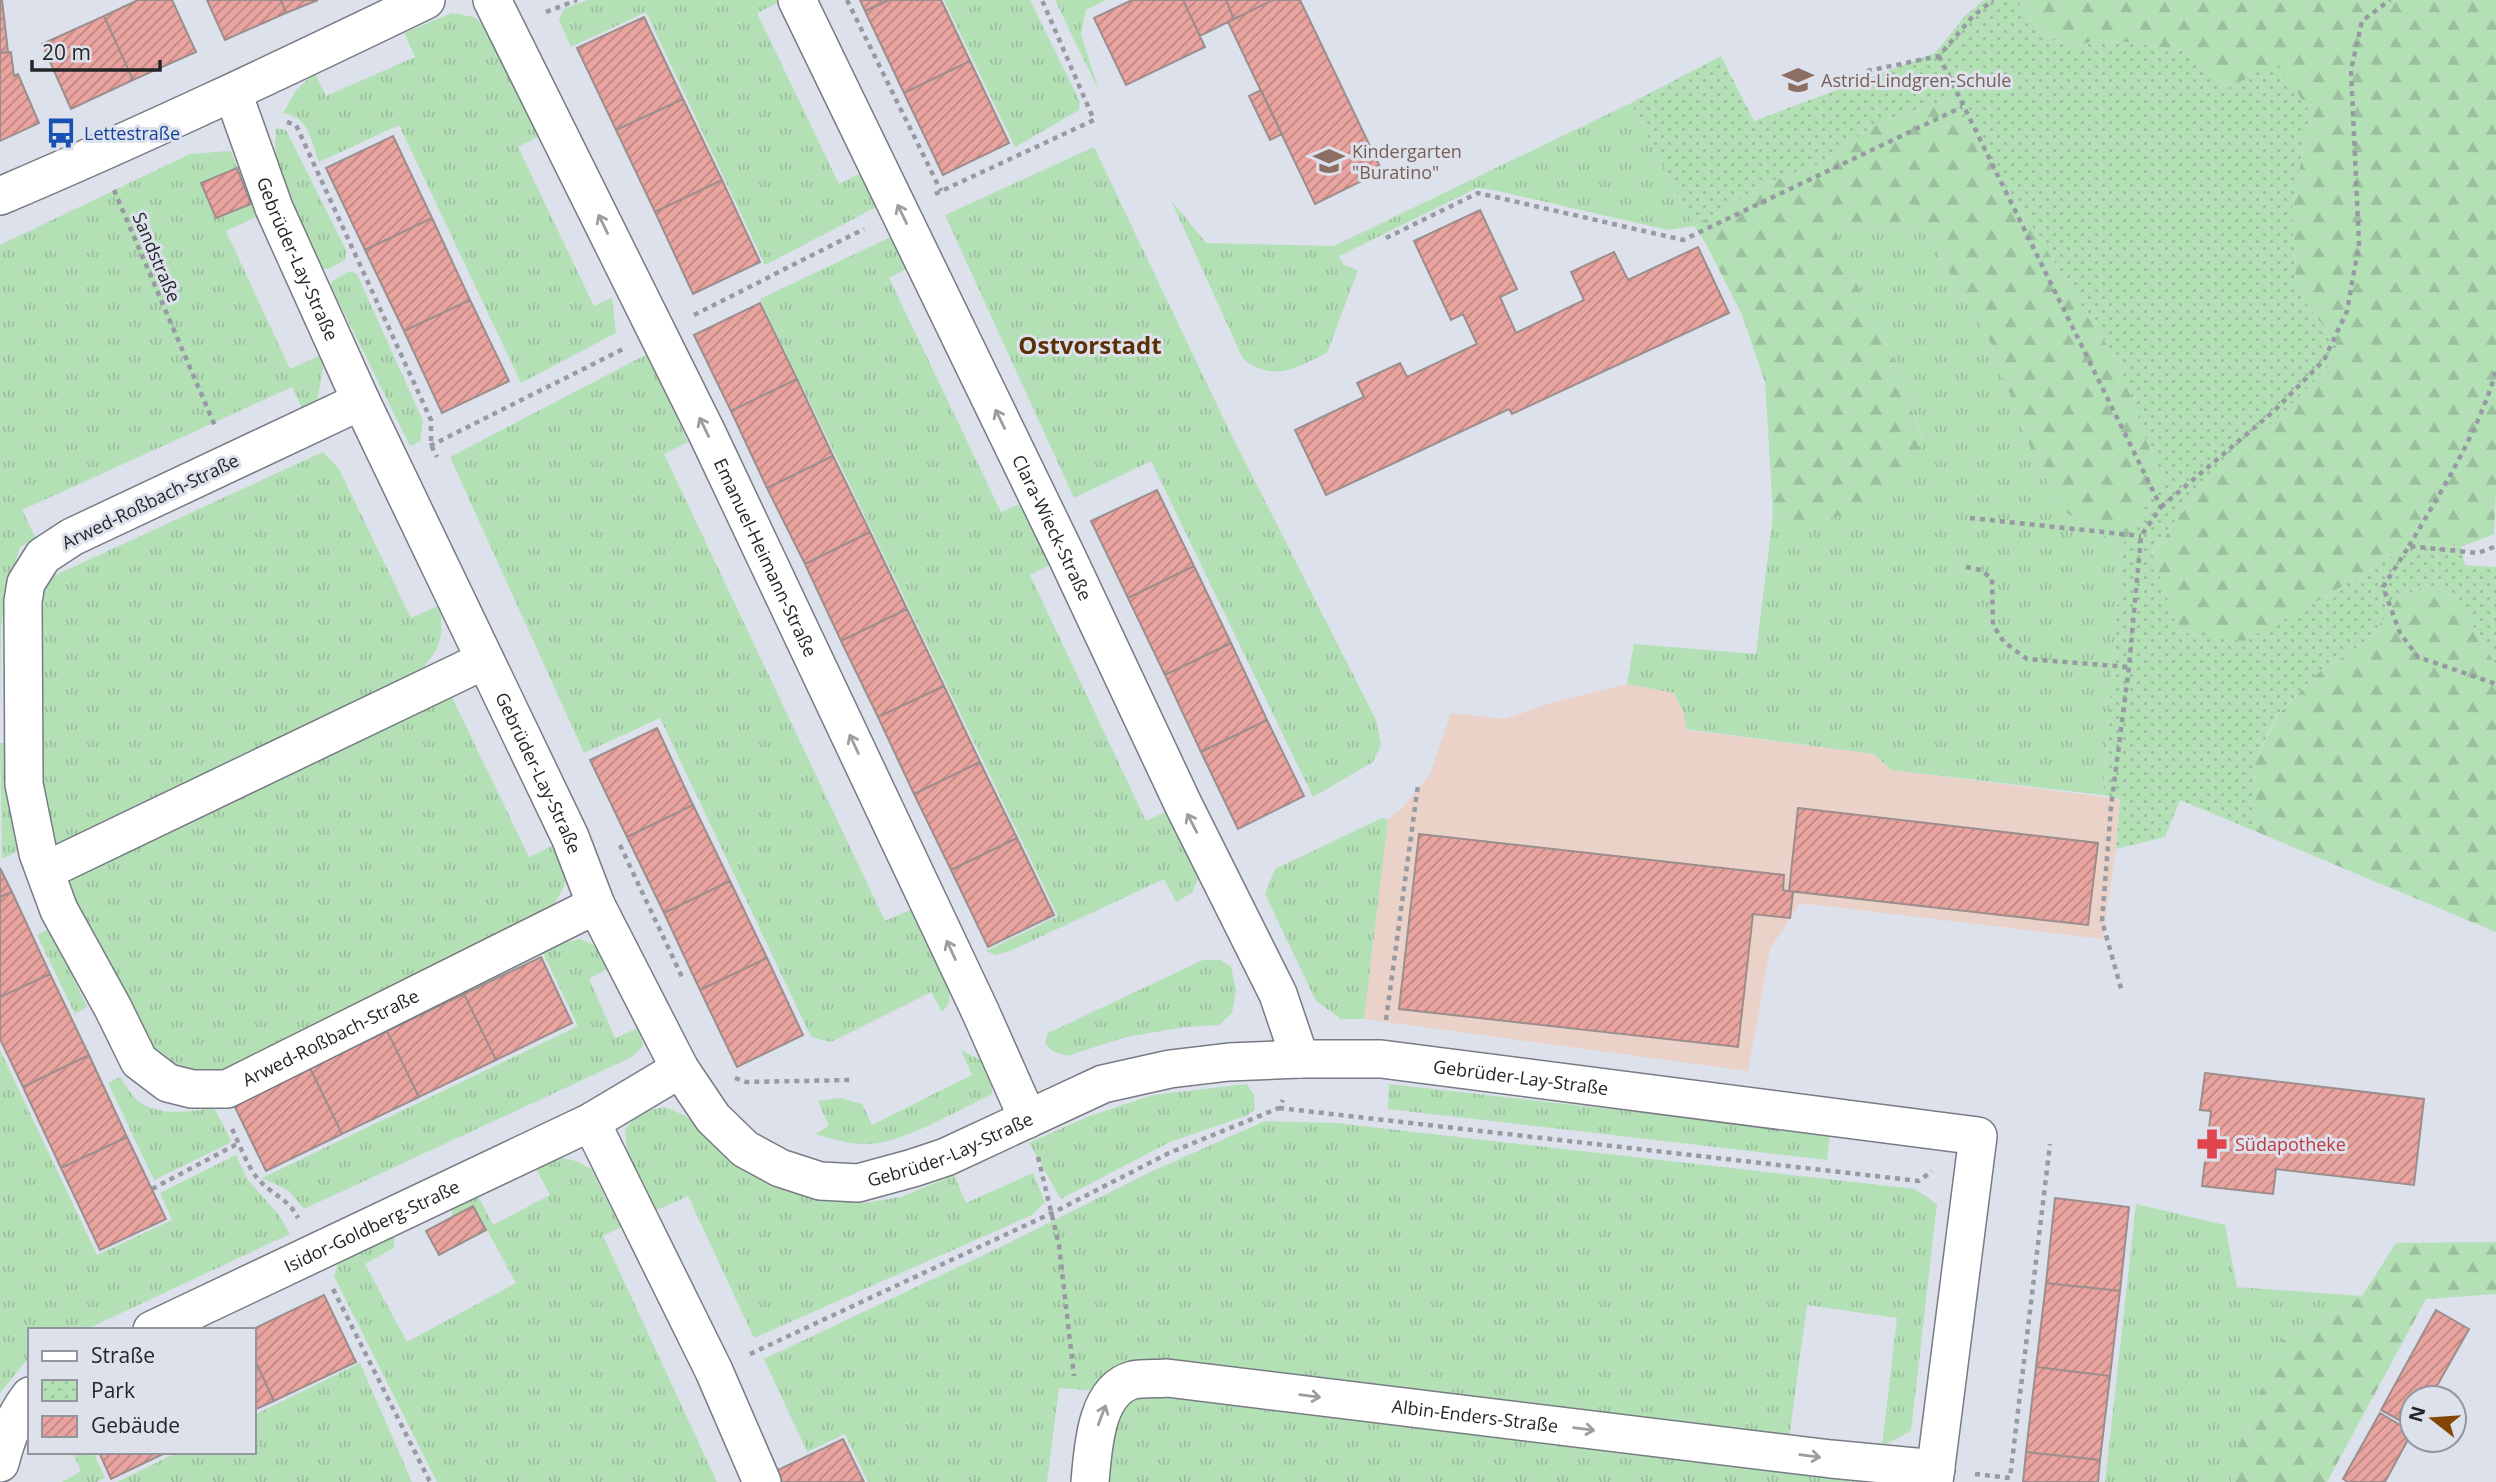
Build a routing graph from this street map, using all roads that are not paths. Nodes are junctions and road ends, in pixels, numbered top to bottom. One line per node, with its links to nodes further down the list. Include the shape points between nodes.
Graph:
1 (426, 0): 4 (street)
2 (492, 0): 12 (street, Emanuel-Heimann-Straße, one-way to 2, via 657,332)
3 (797, 0): 10 (street, Clara-Wieck-Straße, one-way to 3, via 1278,994)
4 (233, 93): 5 (street); 6 (street, Gebrüder-Lay-Straße, via 274,208)
5 (0, 196)
6 (362, 401): 7 (street, Gebrüder-Lay-Straße); 8 (street, Arwed-Roßbach-Straße, via 72,537 43,556 35,567 26,583 21,624 24,784)
7 (485, 660): 8 (street); 9 (street, Gebrüder-Lay-Straße, via 570,838)
8 (45, 871): 9 (street, Arwed-Roßbach-Straße, via 60,910 139,1061 168,1083 192,1089 227,1088)
9 (596, 905): 11 (street, Gebrüder-Lay-Straße)
10 (1300, 1059): 12 (street, Gebrüder-Lay-Straße, via 1157,1072 1103,1084); 17 (street, Gebrüder-Lay-Straße, via 1381,1059 1978,1136)
11 (688, 1081): 12 (street, Gebrüder-Lay-Straße, via 713,1118 745,1149 780,1168 820,1181 858,1183 913,1168); 13 (street, Isidor-Goldberg-Straße)
12 (1028, 1119)
13 (591, 1122): 14 (street, Isidor-Goldberg-Straße); 18 (street, via 714,1371)
14 (156, 1328)
15 (28, 1399): 16 (street, via 7,1435)
16 (0, 1463)
17 (1935, 1475): 19 (street, Albin-Enders-Straße, one-way to 17, via 1095,1434 1111,1393 1132,1381 1167,1378)
18 (762, 1482)
19 (1090, 1482)

